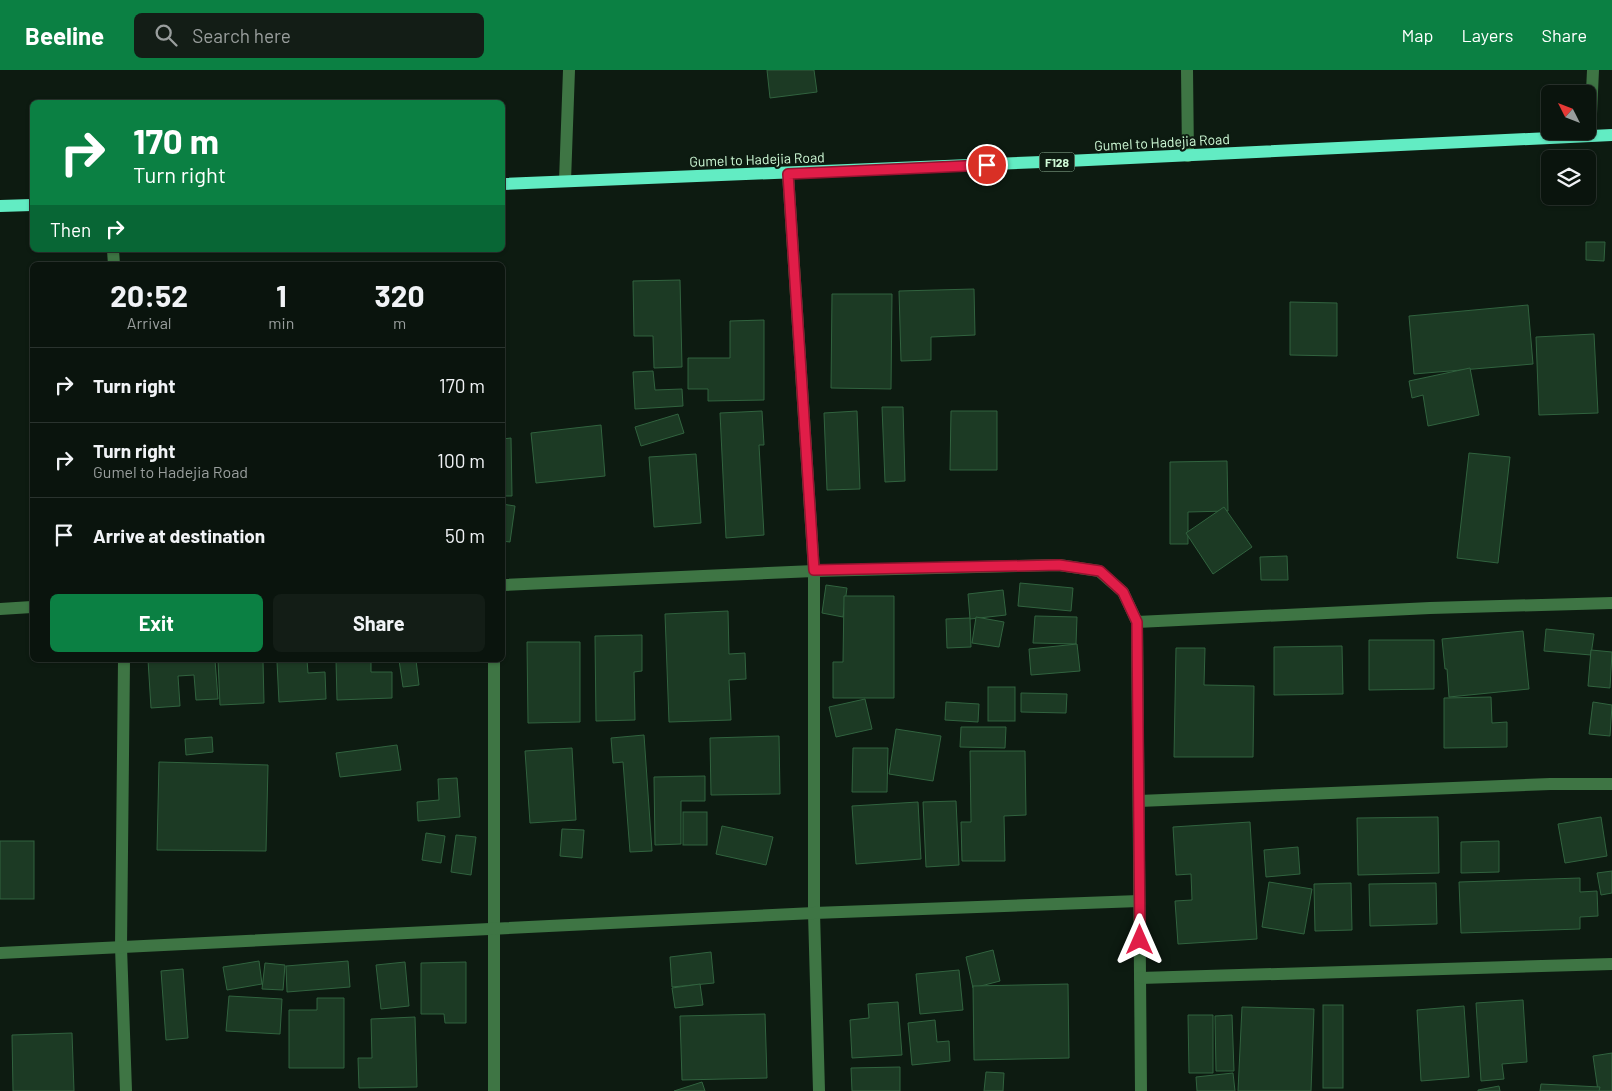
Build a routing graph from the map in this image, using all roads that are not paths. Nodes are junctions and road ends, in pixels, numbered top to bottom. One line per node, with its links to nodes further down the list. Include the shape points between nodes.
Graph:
1 (569, 70): 10 (street)
2 (1187, 70): 8 (street)
3 (1593, 70): 4 (street)
4 (1592, 85)
5 (1596, 136): 6 (main road, Gumel to Hadejia Road / F128)
6 (1612, 136)
7 (1541, 138): 8 (main road, Gumel to Hadejia Road / F128)
8 (1188, 156): 9 (main road, Gumel to Hadejia Road / F128)
9 (788, 174): 10 (main road, Gumel to Hadejia Road / F128); 14 (street)
10 (565, 181): 11 (main road, Gumel to Hadejia Road / F128)
11 (505, 184)
12 (30, 205): 13 (main road)
13 (0, 206)
14 (814, 570): 15 (street); 19 (street, via 1059,565 1100,571 1123,592); 25 (street)
15 (505, 585)
16 (1612, 603): 19 (street, via 1420,608)
17 (30, 607): 18 (street)
18 (0, 609)
19 (1137, 622): 23 (street)
20 (124, 662): 27 (street)
21 (494, 662): 26 (street)
22 (1612, 784): 23 (street)
23 (1139, 801): 24 (street)
24 (1140, 901): 25 (street); 30 (street)
25 (814, 913): 26 (street); 33 (street)
26 (494, 929): 27 (street); 32 (street)
27 (121, 947): 28 (street); 31 (street)
28 (0, 953)
29 (1612, 964): 30 (street)
30 (1140, 978): 34 (street)
31 (126, 1091)
32 (494, 1091)
33 (819, 1091)
34 (1141, 1091)

